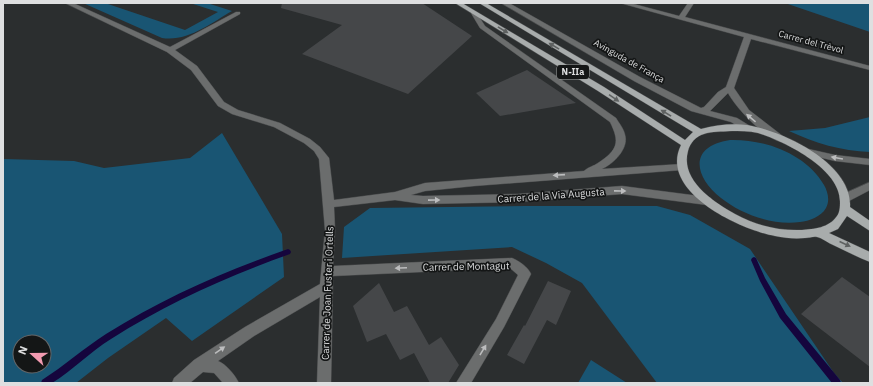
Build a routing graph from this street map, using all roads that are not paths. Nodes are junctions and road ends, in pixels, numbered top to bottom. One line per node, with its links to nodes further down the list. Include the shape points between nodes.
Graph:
1 (68, 3): 11 (street, Carrer de Joan Fuster i Ortells)
2 (458, 3): 7 (main road, N-IIa)
3 (482, 3): 16 (main road, N-IIa, one-way to 3)
4 (504, 3): 14 (street, Avinguda de França, via 647,85)
5 (623, 3): 9 (street, Carrer del Trèvol)
6 (691, 3): 9 (street)
7 (474, 12): 18 (main road, N-IIa, one-way to 18, via 601,89); 22 (street, via 482,27 613,120 621,135 616,154 601,166)
8 (238, 13): 11 (street)
9 (682, 18): 10 (street, Carrer del Trèvol)
10 (748, 36): 12 (street, Carrer del Trèvol); 13 (street)
11 (170, 50): 27 (street, Carrer de Joan Fuster i Ortells, via 194,68 221,104 235,112 277,125 318,149 324,158)
12 (870, 68)
13 (730, 88): 14 (street, via 707,109); 17 (street, one-way to 13, via 746,113)
14 (700, 111): 15 (street, Avinguda de França, via 734,120)
15 (747, 128): 16 (main road); 17 (main road)
16 (700, 132): 18 (main road)
17 (782, 139): 19 (main road)
18 (685, 144): 21 (main road, via 681,157)
19 (804, 151): 20 (street, one-way to 19); 25 (main road, via 833,174 844,192)
20 (870, 162)
21 (682, 167): 22 (street, Carrer de la Via Augusta); 26 (main road, via 690,184)
22 (586, 173): 24 (street, Carrer de la Via Augusta, one-way to 24, via 425,187)
23 (870, 186): 25 (street)
24 (395, 196): 26 (street, Carrer de la Via Augusta, one-way to 26, via 423,200 518,198 622,190); 27 (street, Carrer de la Via Augusta)
25 (844, 198): 28 (main road)
26 (707, 201): 30 (main road, via 732,218 761,229 792,235)
27 (329, 204): 32 (street, Carrer de Joan Fuster i Ortells)
28 (846, 210): 29 (main road); 30 (main road, via 837,224)
29 (870, 227)
30 (819, 233): 31 (main road, one-way to 31)
31 (870, 257)
32 (327, 272): 33 (street, Carrer de Joan Fuster i Ortells); 38 (street, Carrer de Montagut, one-way to 32, via 500,323 525,274 512,263)
33 (326, 287): 34 (street, one-way to 33, via 233,341); 37 (street, Carrer de Joan Fuster i Ortells)
34 (199, 365): 35 (street); 36 (street, via 217,367)
35 (179, 383)
36 (232, 383)
37 (324, 383)
38 (463, 383)

